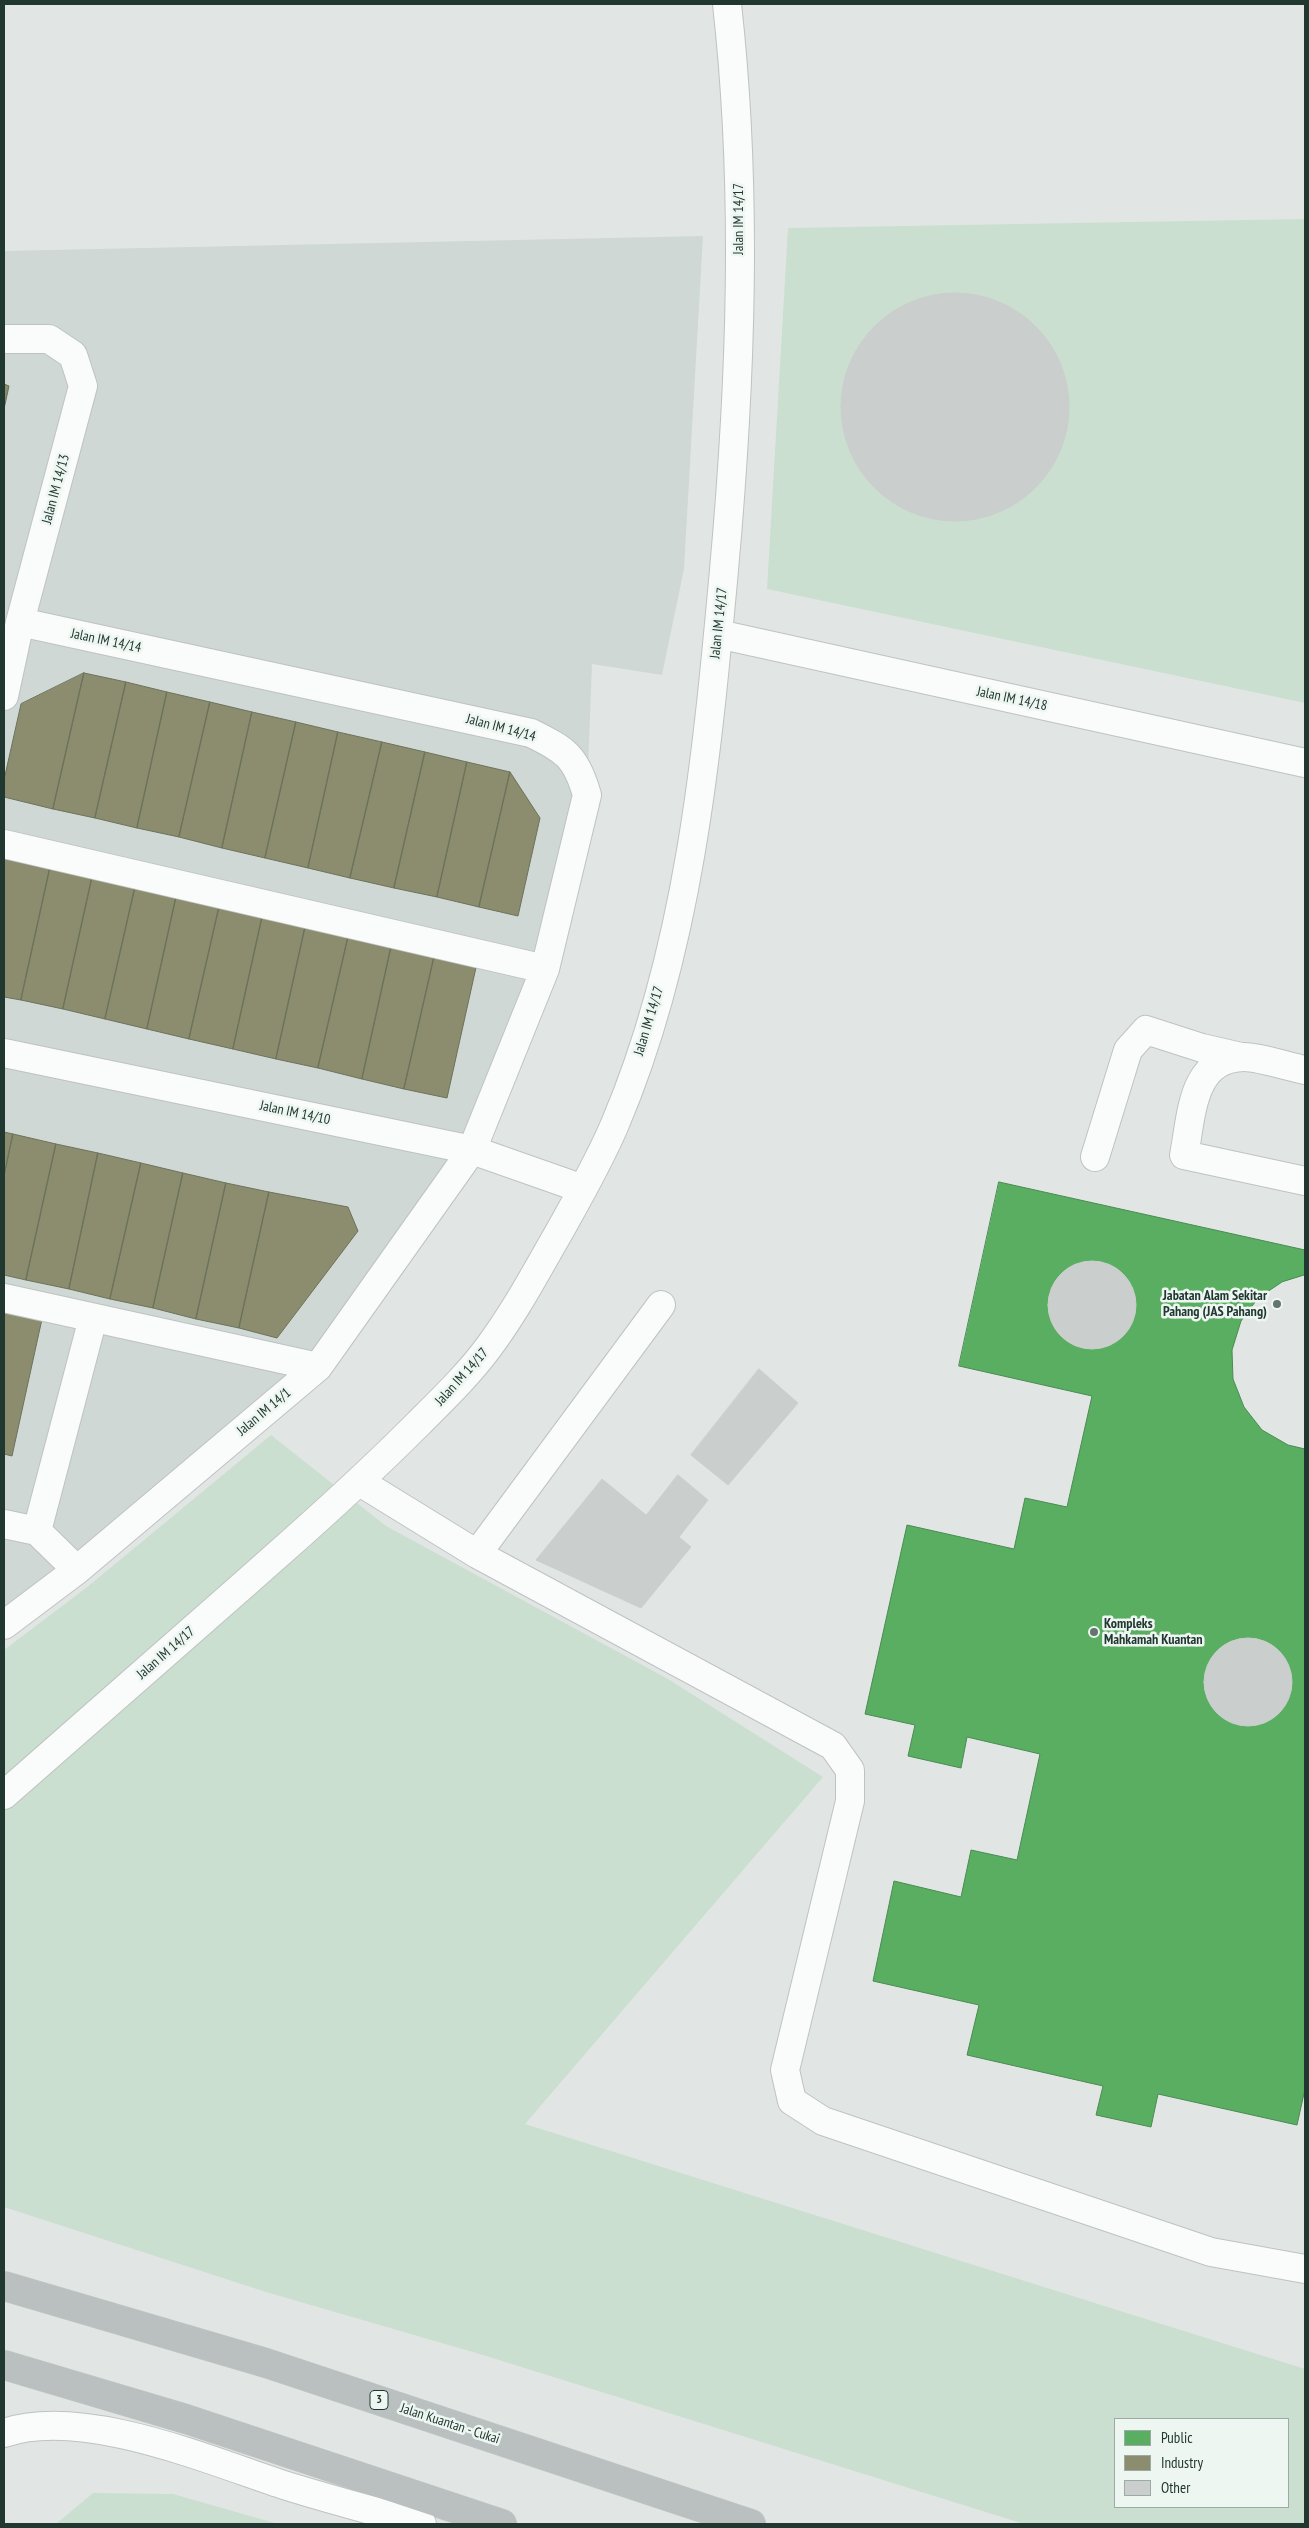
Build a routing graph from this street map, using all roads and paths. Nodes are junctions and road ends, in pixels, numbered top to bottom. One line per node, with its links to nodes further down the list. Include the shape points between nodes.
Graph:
1 (726, 4): 4 (street, Jalan IM 14/17, via 740,162 739,280 732,484)
2 (4, 339): 3 (street, Jalan IM 14/13, via 49,339 73,355 83,386)
3 (20, 622): 5 (street, Jalan IM 14/13); 8 (street, Jalan IM 14/14, via 531,732 562,748 580,771 587,795)
4 (718, 634): 6 (street, Jalan IM 14/18); 15 (street, Jalan IM 14/17, via 691,853 673,939 648,1031 615,1124)
5 (4, 696)
6 (1305, 764)
7 (4, 844): 8 (street)
8 (545, 969): 12 (street, Jalan IM 14/14)
9 (4, 1053): 12 (street, Jalan IM 14/10)
10 (1244, 1057): 11 (street); 13 (street, via 1146,1030 1128,1050); 14 (street, via 1214,1065 1198,1085 1184,1155)
11 (1305, 1070)
12 (472, 1150): 15 (street, Jalan IM 14/10); 19 (street, Jalan IM 14/1)
13 (1095, 1157)
14 (1305, 1181)
15 (582, 1189): 20 (street, Jalan IM 14/17, via 525,1292 487,1349 443,1399)
16 (4, 1298): 18 (street)
17 (662, 1304): 23 (street)
18 (93, 1318): 19 (street); 22 (street)
19 (318, 1367): 24 (street, Jalan IM 14/1)
20 (360, 1482): 23 (street); 26 (street, Jalan IM 14/17)
21 (4, 1524): 22 (street)
22 (37, 1531): 24 (street)
23 (477, 1554): 27 (street, via 833,1746 850,1770 850,1802 784,2070 792,2100 823,2121 1211,2252)
24 (77, 1570): 25 (street, Jalan IM 14/1)
25 (4, 1625)
26 (4, 1795)
27 (1305, 2269)
28 (4, 2286): 33 (highway, Jalan Kuantan - Cukai / 3, via 266,2363)
29 (4, 2365): 32 (highway, via 186,2419)
30 (4, 2433): 31 (street, via 35,2426 111,2431)
31 (422, 2524)
32 (502, 2524)
33 (751, 2524)

